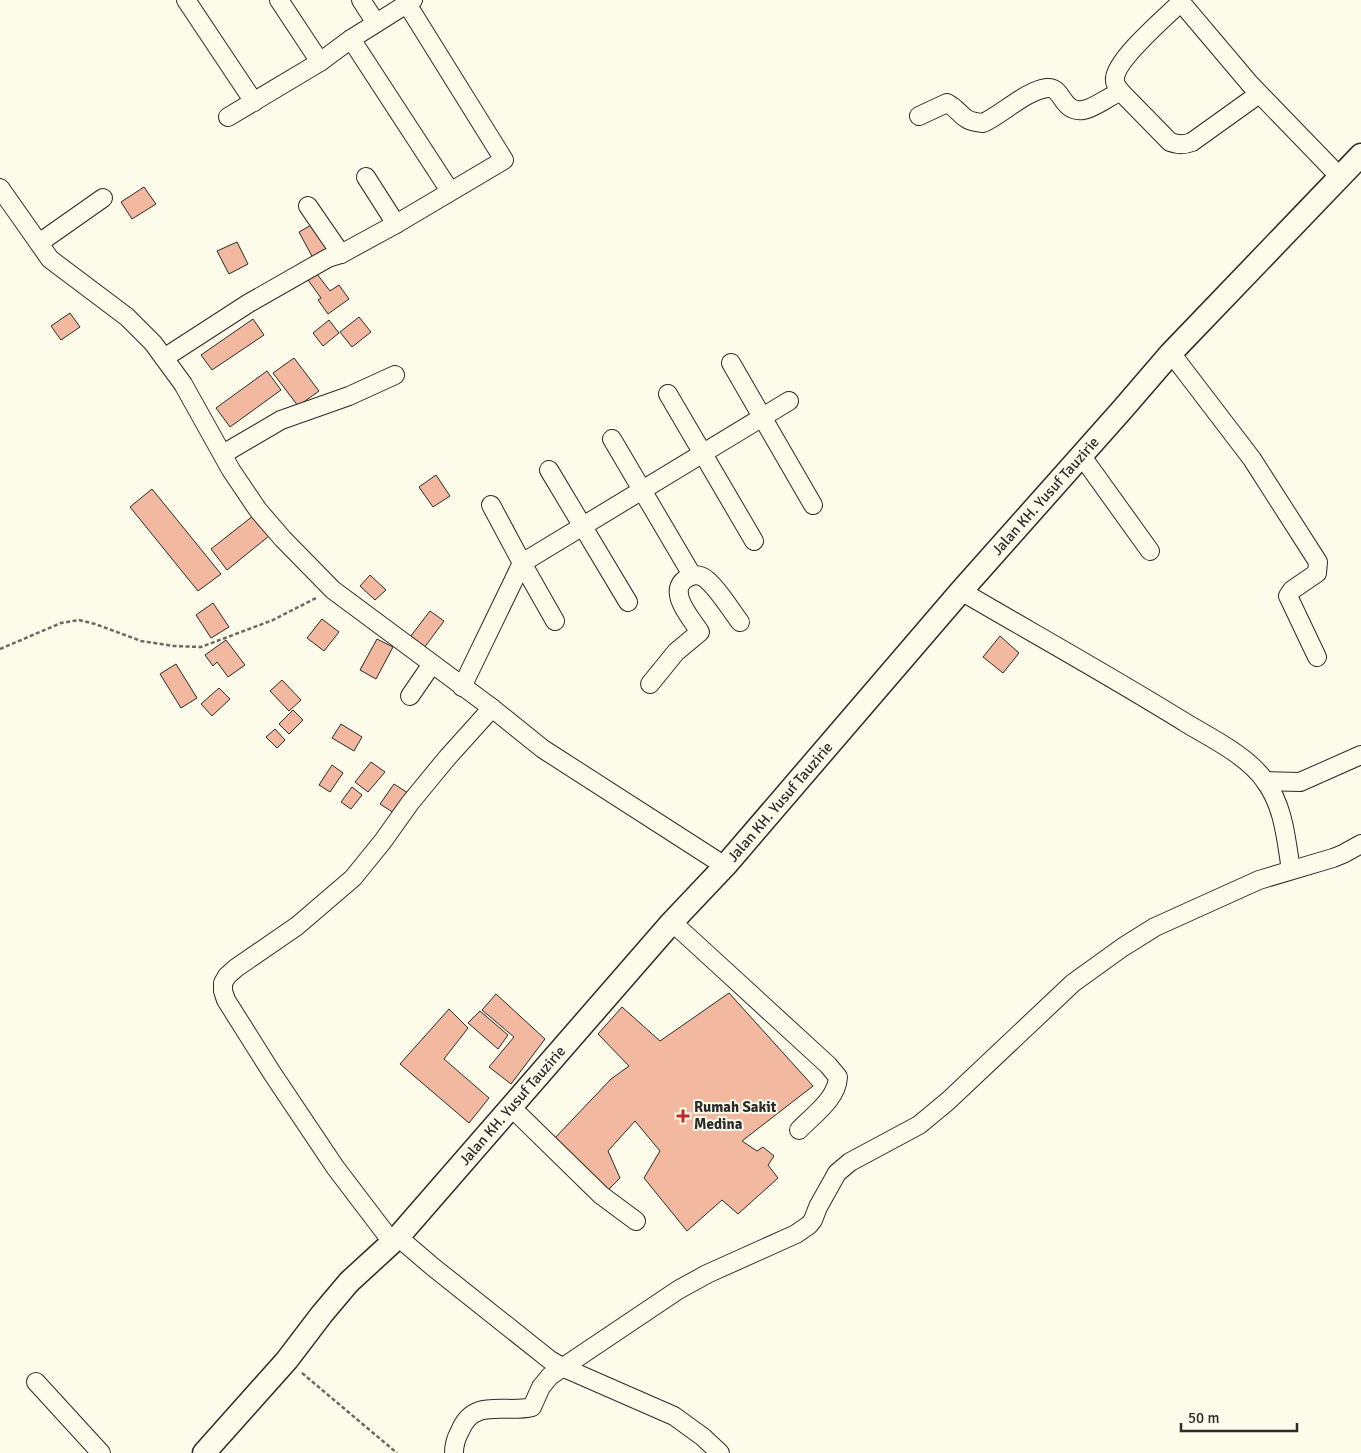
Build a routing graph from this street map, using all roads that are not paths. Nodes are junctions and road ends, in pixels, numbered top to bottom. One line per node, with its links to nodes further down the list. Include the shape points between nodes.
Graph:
1 (186, 0): 11 (street)
2 (279, 0): 8 (street)
3 (361, 0): 6 (street)
4 (1180, 1): 9 (street, via 1121,63 1114,79); 10 (street)
5 (410, 2): 6 (street); 18 (street, via 504,160)
6 (376, 22): 7 (street)
7 (351, 39): 8 (street); 18 (street)
8 (320, 62): 11 (street)
9 (1121, 92): 10 (street, via 1170,142 1178,145 1192,142); 12 (street, via 1090,108 1075,110 1068,107 1053,88 1047,88 1023,98 983,123 970,122 947,103)
10 (1259, 94): 16 (street)
11 (254, 102): 13 (street)
12 (919, 116)
13 (228, 118)
14 (1361, 155): 16 (main road, Jalan KH. Yusuf Tauzirie)
15 (366, 177): 21 (street)
16 (1340, 177): 24 (main road, Jalan KH. Yusuf Tauzirie)
17 (0, 188): 22 (street)
18 (450, 191): 21 (street)
19 (103, 198): 22 (street)
20 (308, 206): 23 (street)
21 (396, 224): 23 (street)
22 (39, 243): 25 (street, via 50,259 127,317)
23 (341, 254): 25 (street, via 328,258 249,303)
24 (1171, 353): 34 (main road, Jalan KH. Yusuf Tauzirie); 48 (street, via 1252,459 1318,562 1317,572 1288,596)
25 (164, 358): 33 (street, via 183,384)
26 (730, 363): 30 (street)
27 (395, 376): 33 (street, via 281,420)
28 (668, 394): 32 (street)
29 (789, 401): 30 (street)
30 (762, 417): 32 (street); 38 (street)
31 (612, 439): 36 (street)
32 (702, 453): 36 (street); 40 (street)
33 (223, 454): 49 (street, via 258,510 283,540 333,590)
34 (1081, 455): 41 (street); 44 (main road, Jalan KH. Yusuf Tauzirie)
35 (549, 470): 39 (street)
36 (642, 490): 39 (street); 43 (street)
37 (491, 505): 42 (street)
38 (813, 505)
39 (583, 526): 42 (street); 45 (street)
40 (754, 540)
41 (1150, 551)
42 (522, 563): 46 (street); 51 (street)
43 (692, 576): 47 (street, via 706,579); 50 (street, via 680,585 678,597 700,632 676,652)
44 (960, 591): 55 (street, via 1220,744 1245,760); 57 (main road, Jalan KH. Yusuf Tauzirie)
45 (628, 602)
46 (555, 620)
47 (740, 622)
48 (1317, 657)
49 (432, 664): 51 (street); 52 (street)
50 (650, 684)
51 (462, 687): 53 (street)
52 (410, 696)
53 (492, 708): 57 (street, via 543,749); 63 (street, via 410,803 353,878 297,926 236,968 223,983 226,1000 335,1168)
54 (1361, 755): 55 (street, via 1300,782)
55 (1265, 781): 58 (street, via 1281,813)
56 (1361, 844): 58 (street, via 1343,854)
57 (725, 866): 59 (main road, Jalan KH. Yusuf Tauzirie)
58 (1291, 870): 64 (street, via 1259,880 1155,927 1098,963 948,1102 924,1121 850,1162 837,1173 809,1225 678,1290)
59 (672, 922): 60 (main road, Jalan KH. Yusuf Tauzirie); 61 (street, via 838,1077 834,1094)
60 (511, 1106): 62 (street, via 601,1194); 63 (main road, Jalan KH. Yusuf Tauzirie)
61 (799, 1130)
62 (636, 1220)
63 (395, 1239): 64 (street); 67 (main road, Jalan KH. Yusuf Tauzirie, via 349,1282 287,1360)
64 (562, 1367): 68 (street, via 545,1382 532,1407 480,1410 468,1417 456,1438); 69 (street, via 674,1416)
65 (36, 1382): 66 (street)
66 (100, 1453)
67 (204, 1453)
68 (454, 1453)
69 (720, 1453)

